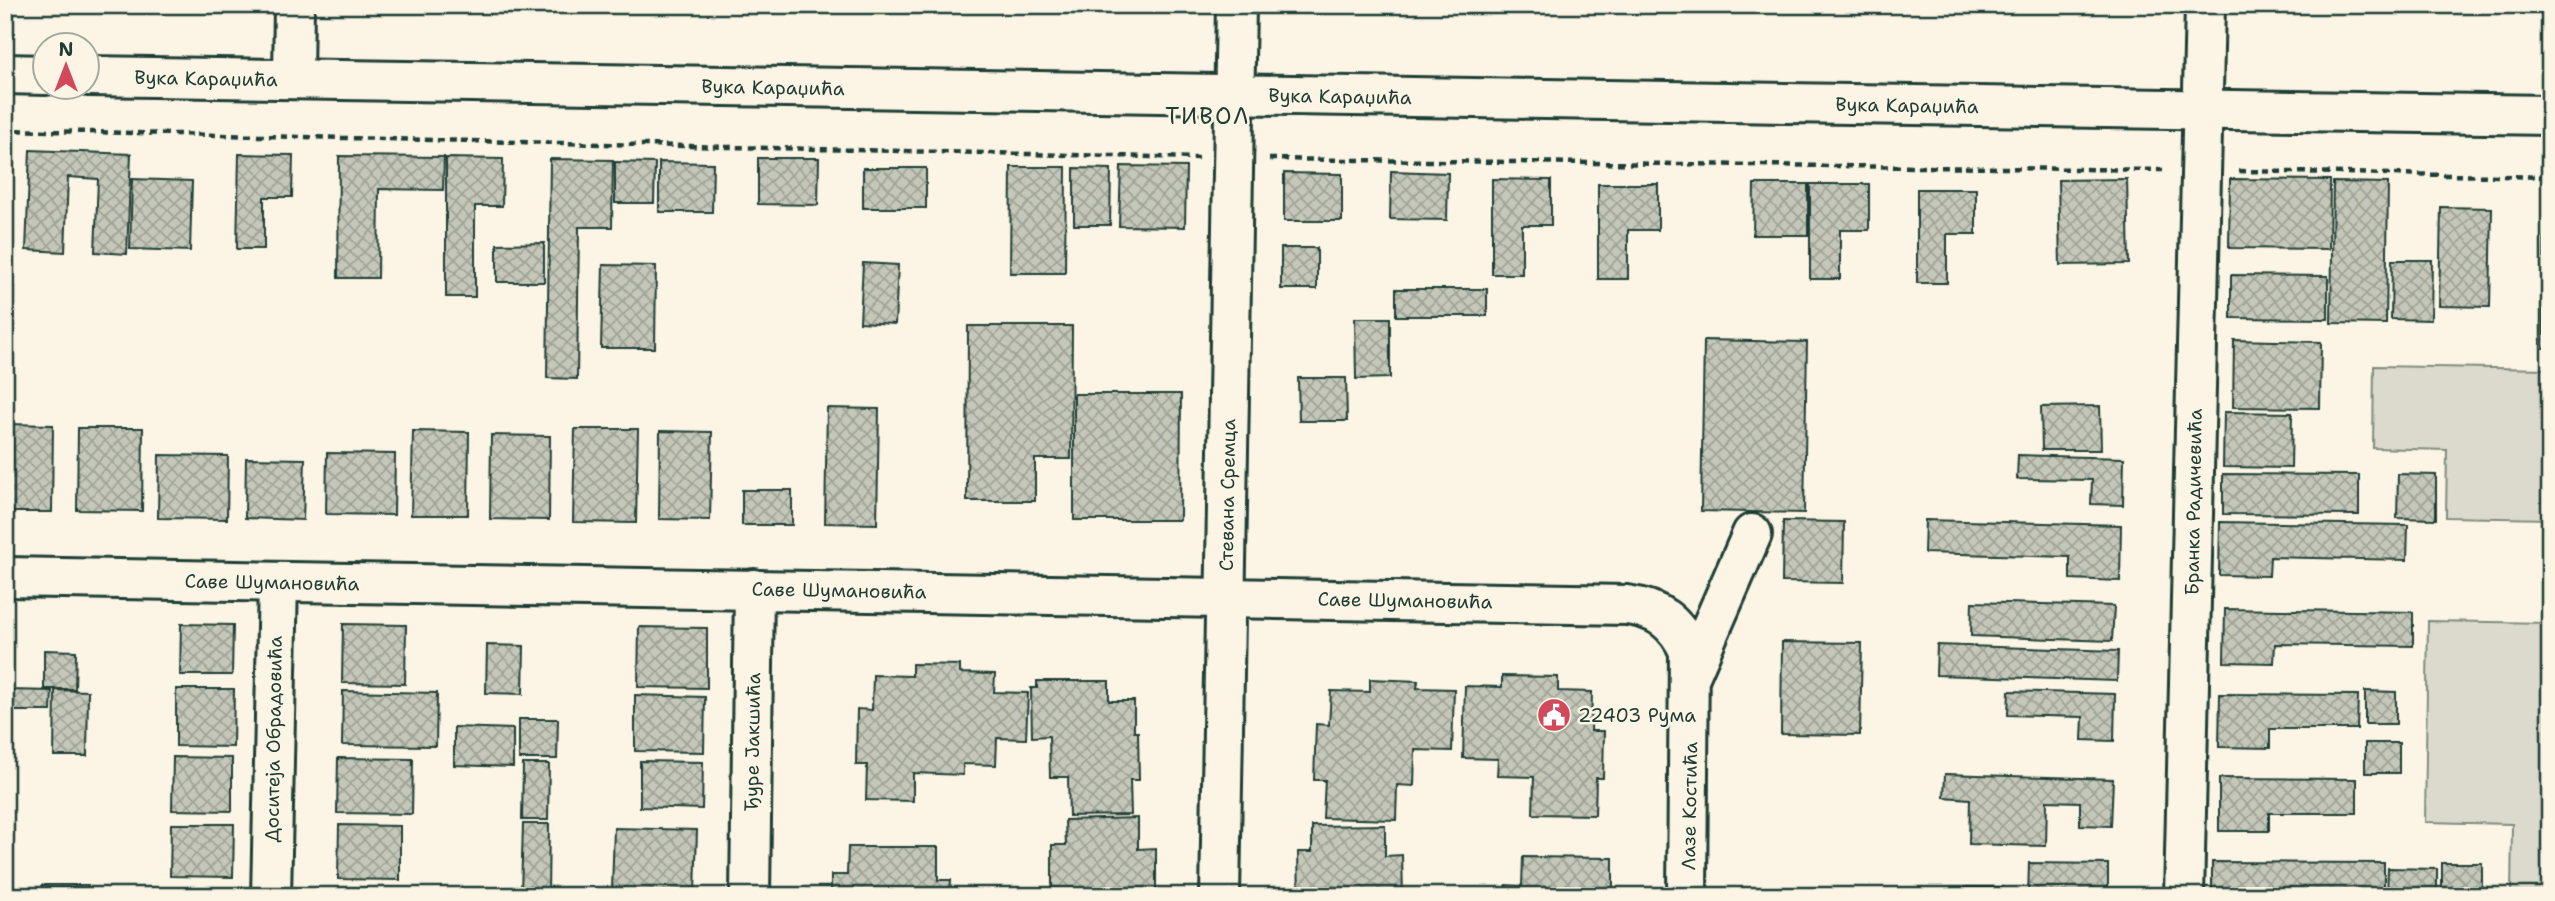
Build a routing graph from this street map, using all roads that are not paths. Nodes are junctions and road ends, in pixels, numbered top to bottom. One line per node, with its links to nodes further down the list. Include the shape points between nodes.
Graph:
1 (294, 5): 7 (street)
2 (1236, 5): 8 (street, Стевана Сремца)
3 (2205, 5): 9 (street, Бранка Радичевића)
4 (5, 74): 5 (street)
5 (32, 75)
6 (102, 76): 7 (street, Вука Караџића)
7 (293, 79): 8 (street, Вука Караџића)
8 (1235, 94): 9 (street, Вука Караџића); 15 (street, Стевана Сремца)
9 (2205, 109): 10 (street, Вука Караџића); 22 (street, Бранка Радичевића)
10 (2550, 115)
11 (1752, 534): 17 (street, Лазе Костића)
12 (5, 578): 13 (street, Саве Шумановића)
13 (278, 582): 14 (street, Саве Шумановића); 18 (street, Доситеја Обрадовића)
14 (754, 589): 15 (street, Саве Шумановића); 19 (street, Ђуре Јакшића)
15 (1225, 597): 16 (street, Саве Шумановића, via 1627,604); 20 (street, Стевана Сремца)
16 (1668, 619): 17 (street, Лазе Костића, via 1689,651)
17 (1691, 674): 21 (street, Лазе Костића)
18 (271, 896)
19 (750, 896)
20 (1220, 896)
21 (1687, 896)
22 (2184, 896)

